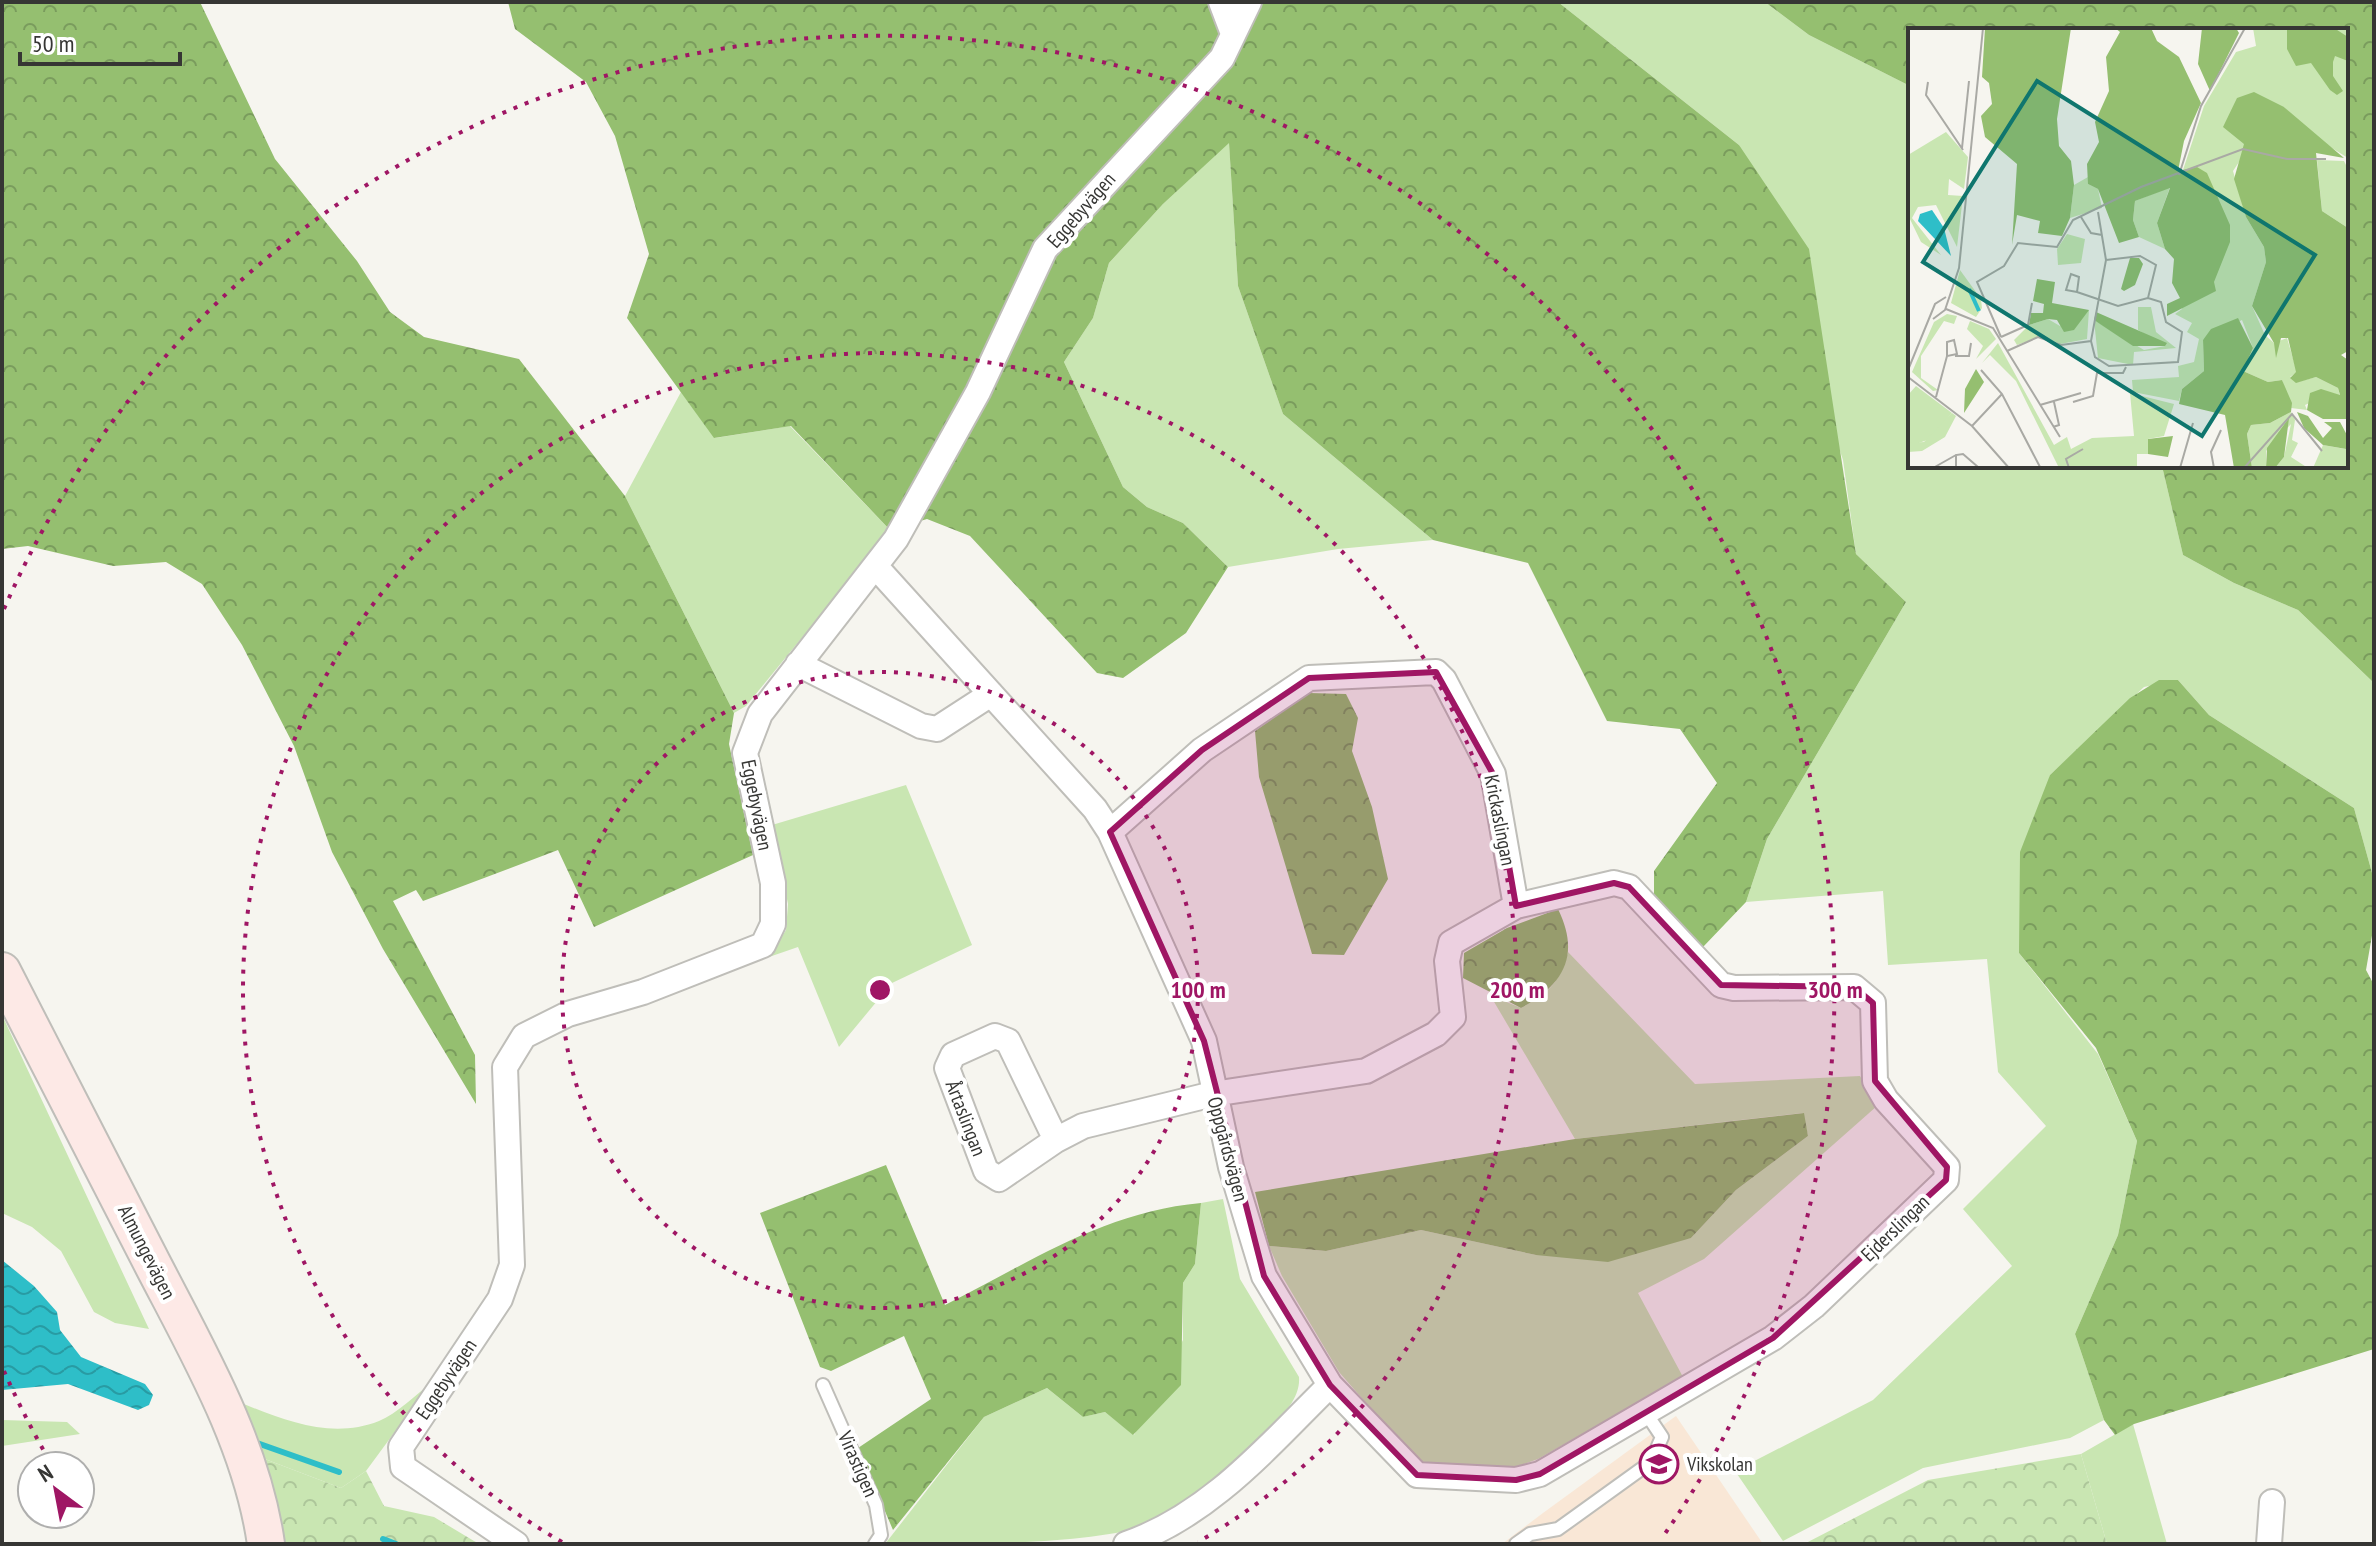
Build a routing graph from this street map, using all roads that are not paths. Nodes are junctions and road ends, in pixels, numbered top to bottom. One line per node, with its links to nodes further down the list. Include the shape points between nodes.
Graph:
1 (1221, 2): 3 (street)
2 (1249, 2): 3 (street, Eggebyvägen)
3 (1232, 31): 4 (street, Eggebyvägen, via 1222,58 1045,249 978,392)
4 (877, 568): 5 (street, Eggebyvägen); 6 (street, Oppgårdsvägen)
5 (798, 664): 6 (street, via 921,726 937,729); 17 (street, Eggebyvägen, via 760,714 745,753 773,883 773,924 763,945 568,1014 524,1036 505,1067 512,1265 500,1299 401,1447 403,1467)
6 (991, 694): 7 (street, Oppgårdsvägen)
7 (1110, 832): 8 (street, Krickaslingan, via 1202,750 1309,678 1436,672 1493,774); 10 (street, Oppgårdsvägen, via 1193,1011)
8 (1516, 906): 10 (street, via 1451,943 1447,961 1453,1017 1436,1034 1366,1071); 14 (street, Ejderslingan, via 1614,883 1629,887 1721,985 1854,987 1873,1003 1875,1081 1947,1167 1946,1180 1814,1306 1773,1338)
9 (2, 971): 16 (street, Almungevägen, via 201,1358 240,1445)
10 (1213, 1094): 11 (street, Årtaslingan, via 1083,1126); 13 (street, Oppgårdsvägen, via 1264,1276)
11 (1056, 1140): 11 (street, Årtaslingan, via 1008,1041 995,1036 953,1055 947,1068 986,1171 999,1179)
12 (823, 1385): 18 (lane, Virastigen, via 876,1505 881,1535)
13 (1330, 1385): 14 (street, Ejderslingan, via 1417,1475 1516,1480 1540,1474); 19 (street, via 1224,1488 1162,1532)
14 (1646, 1413): 20 (lane, via 1662,1437 1651,1462 1558,1529 1530,1534)
15 (2272, 1502): 21 (street)
16 (266, 1544)
17 (516, 1544)
18 (875, 1544)
19 (1126, 1544)
20 (1516, 1544)
21 (2269, 1544)

